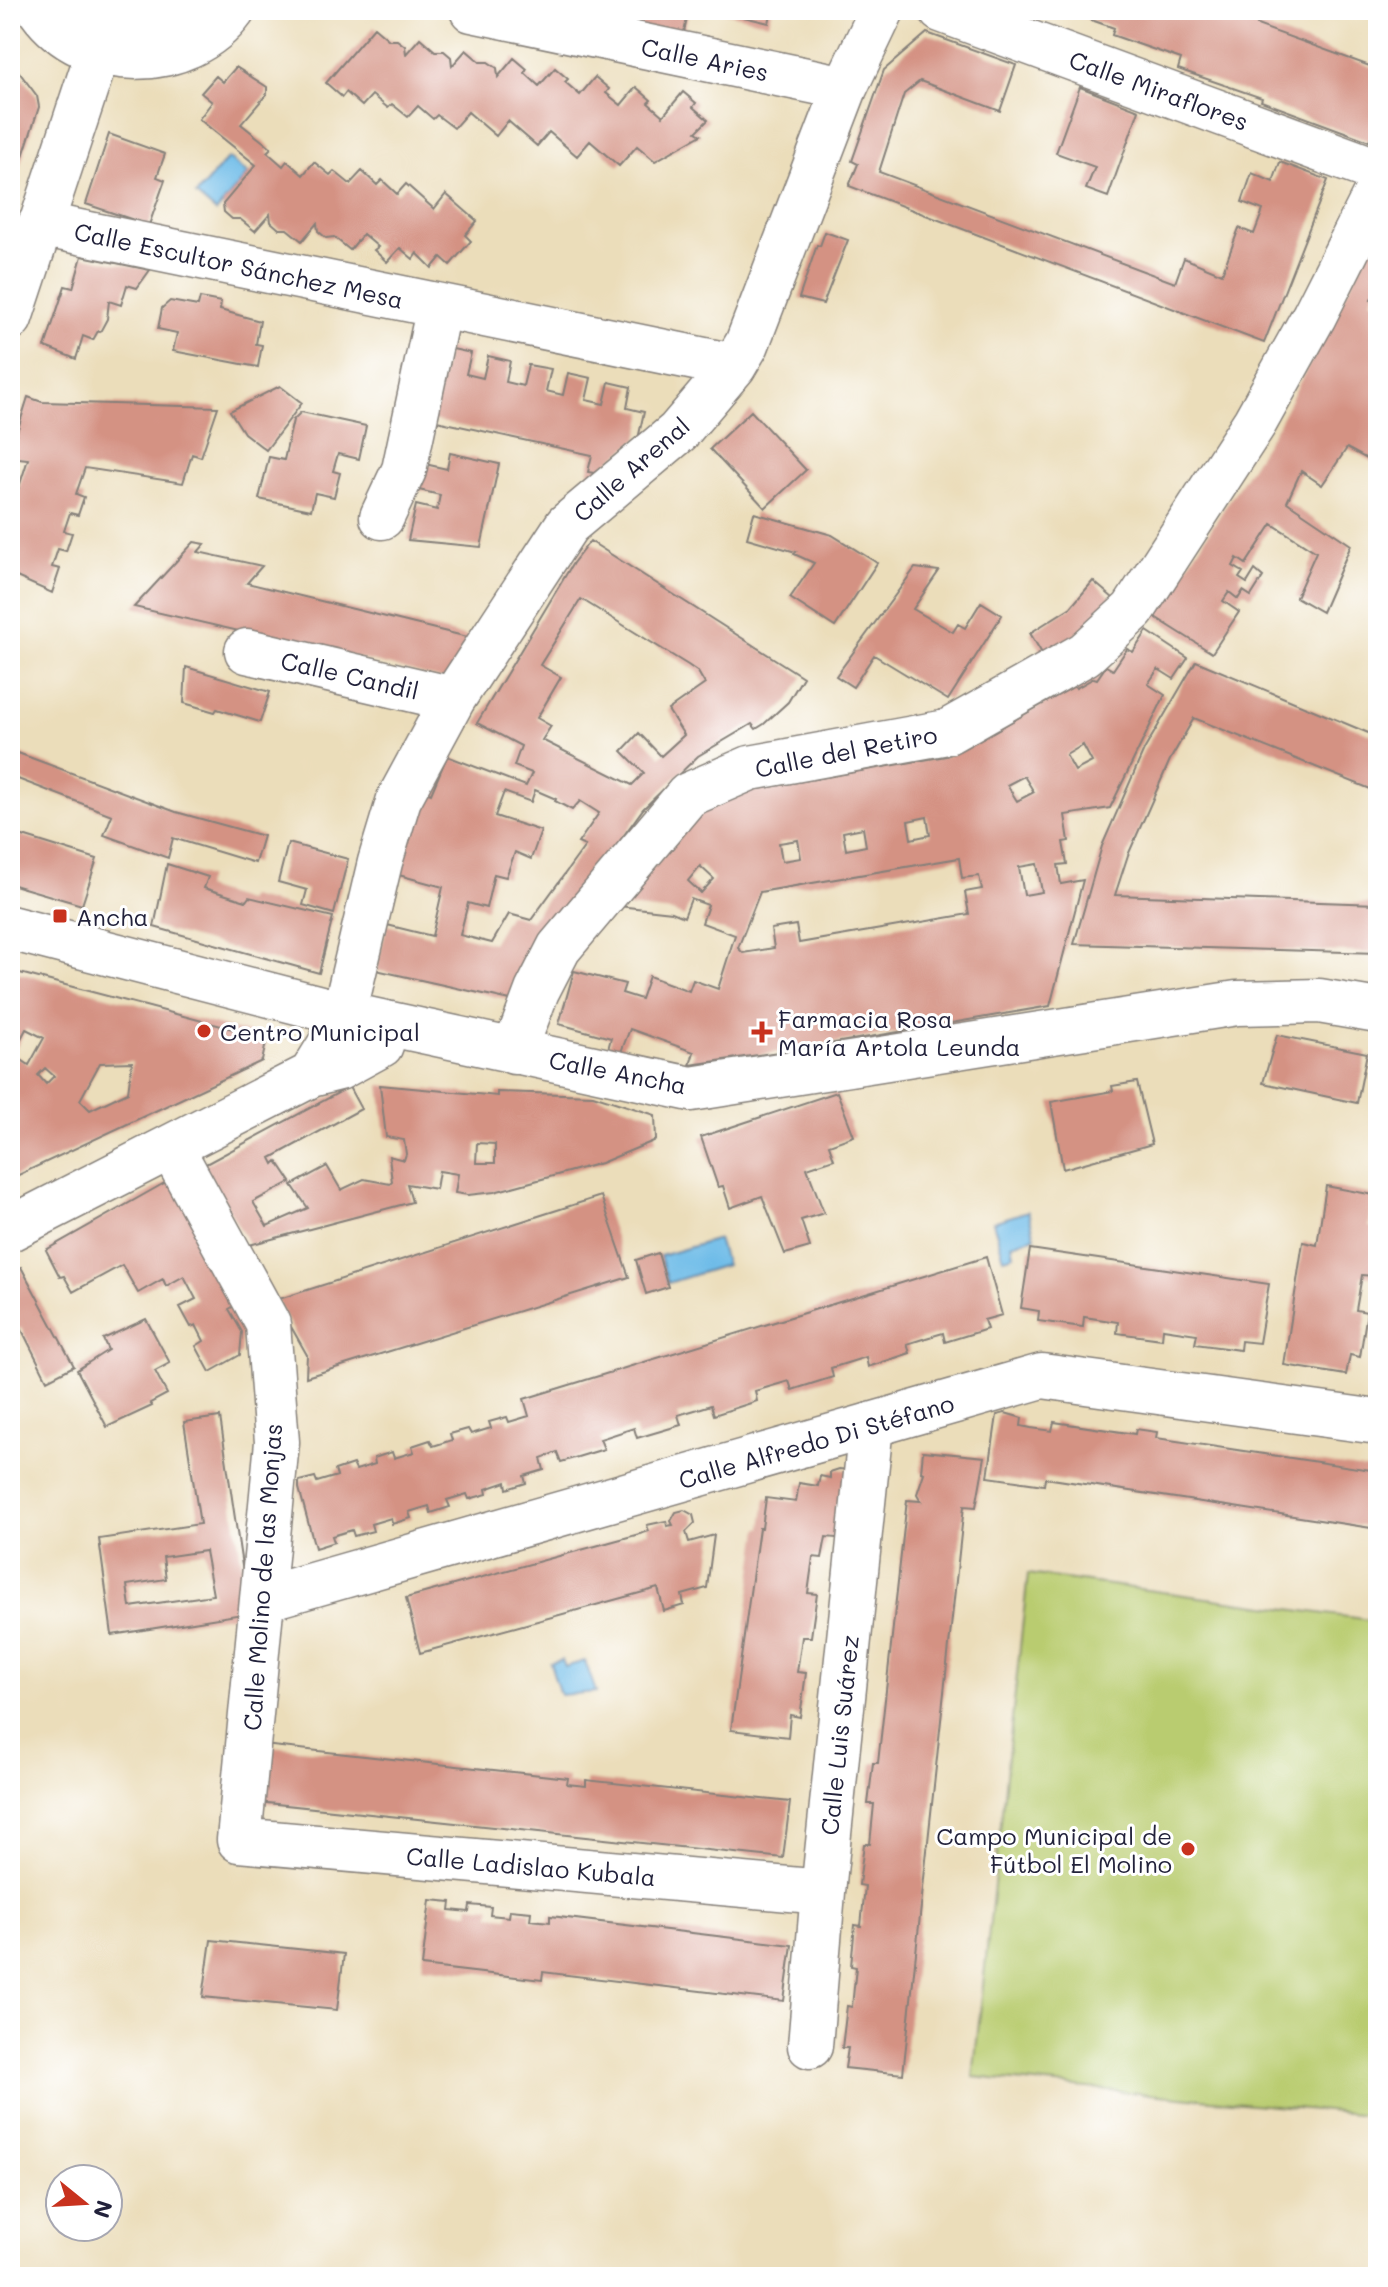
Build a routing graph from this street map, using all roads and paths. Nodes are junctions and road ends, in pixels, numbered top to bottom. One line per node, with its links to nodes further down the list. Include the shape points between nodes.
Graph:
1 (40, 10): 8 (street, via 67,37)
2 (86, 10): 3 (street, via 121,25 151,25)
3 (187, 10)
4 (233, 10): 8 (street, via 201,40 170,53 130,58)
5 (472, 10): 9 (street, Calle Aries)
6 (882, 10): 9 (street, Calle Arenal)
7 (941, 10): 10 (street, Calle Miraflores)
8 (98, 52): 12 (street)
9 (845, 88): 15 (street, Calle Arenal)
10 (1378, 171)
11 (1378, 189): 23 (street, Calle del Retiro, via 1255,422 1133,610 1085,654 947,732 750,768 688,795 559,948)
12 (40, 224): 13 (street, Calle Escultor Sánchez Mesa); 14 (street)
13 (439, 306): 15 (street, Calle Escultor Sánchez Mesa); 16 (street, Calle Escultor Sánchez Mesa, via 404,470)
14 (10, 318)
15 (734, 366): 18 (street, Calle Arenal, via 678,432 567,525)
16 (382, 517)
17 (247, 651): 18 (street, Calle Candil)
18 (453, 699): 21 (street, Calle Arenal, via 399,799)
19 (10, 928): 21 (street, Calle Ancha)
20 (1378, 1011): 23 (street, Calle Ancha, via 1319,1001 1237,1003 691,1089)
21 (344, 1014): 22 (street, Calle Ancha); 24 (street, Calle Arenal)
22 (387, 1024): 23 (street, Calle Ancha); 24 (street, via 381,1045 339,1068)
23 (514, 1052)
24 (311, 1075): 25 (street)
25 (171, 1147): 26 (street); 29 (street, Calle Molino de las Monjas, via 268,1324 277,1442)
26 (10, 1229)
27 (1378, 1422): 28 (street, Calle Alfredo Di Stéfano, via 1042,1376)
28 (871, 1425): 29 (street, Calle Alfredo Di Stéfano); 31 (street, Calle Luis Suárez)
29 (263, 1599): 30 (street, Calle Molino de las Monjas)
30 (239, 1840): 31 (street, Calle Ladislao Kubala)
31 (823, 1892): 32 (street, Calle Luis Suárez)
32 (810, 2046)

